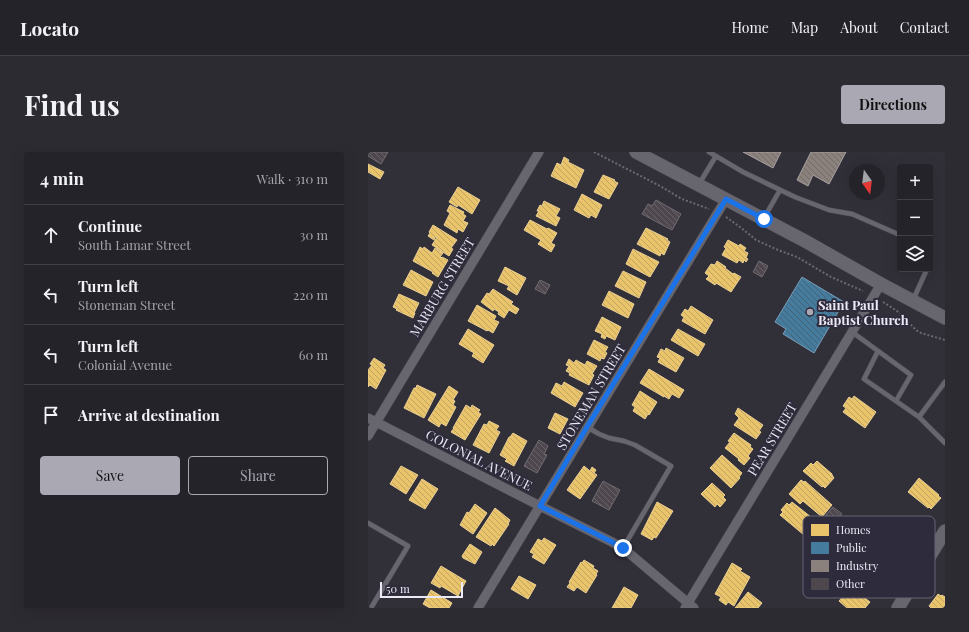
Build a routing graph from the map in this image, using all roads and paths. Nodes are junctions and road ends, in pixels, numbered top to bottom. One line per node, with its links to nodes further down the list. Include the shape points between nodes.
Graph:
1 (539, 152): 24 (street, MARBURG STREET)
2 (594, 152): 9 (path, via 682,199)
3 (636, 152): 6 (main road)
4 (708, 152): 5 (lane)
5 (716, 156): 6 (lane); 7 (lane)
6 (699, 185): 8 (main road)
7 (780, 190): 10 (lane); 11 (lane, via 829,210 852,214)
8 (726, 199): 9 (street, STONEMAN STREET); 10 (main road)
9 (718, 213): 14 (path, via 756,240 797,257 831,277); 25 (street, STONEMAN STREET)
10 (764, 219): 13 (main road)
11 (897, 234)
12 (926, 272): 15 (lane)
13 (881, 284): 15 (main road); 18 (street, PEAR STREET)
14 (863, 291)
15 (912, 301): 17 (main road)
16 (883, 302): 19 (path, via 897,311 916,330)
17 (943, 315)
18 (852, 332): 20 (lane); 34 (street, PEAR STREET)
19 (945, 340)
20 (878, 351): 22 (lane, via 864,379); 22 (lane, via 911,375)
21 (945, 382): 23 (lane)
22 (896, 401): 23 (lane)
23 (919, 417): 27 (lane)
24 (372, 420): 26 (street, MARBURG STREET); 28 (street, COLONIAL AVENUE)
25 (587, 427): 28 (street, STONEMAN STREET); 32 (lane, via 609,438 635,445 671,466)
26 (368, 436)
27 (945, 443)
28 (540, 506): 32 (street, COLONIAL AVENUE); 36 (street, STONEMAN STREET)
29 (368, 524): 35 (lane, via 408,546)
30 (945, 531): 31 (main road)
31 (935, 547)
32 (623, 548): 34 (street, COLONIAL AVENUE)
33 (904, 598): 37 (main road)
34 (689, 606)
35 (371, 608)
36 (478, 608)
37 (898, 608)

